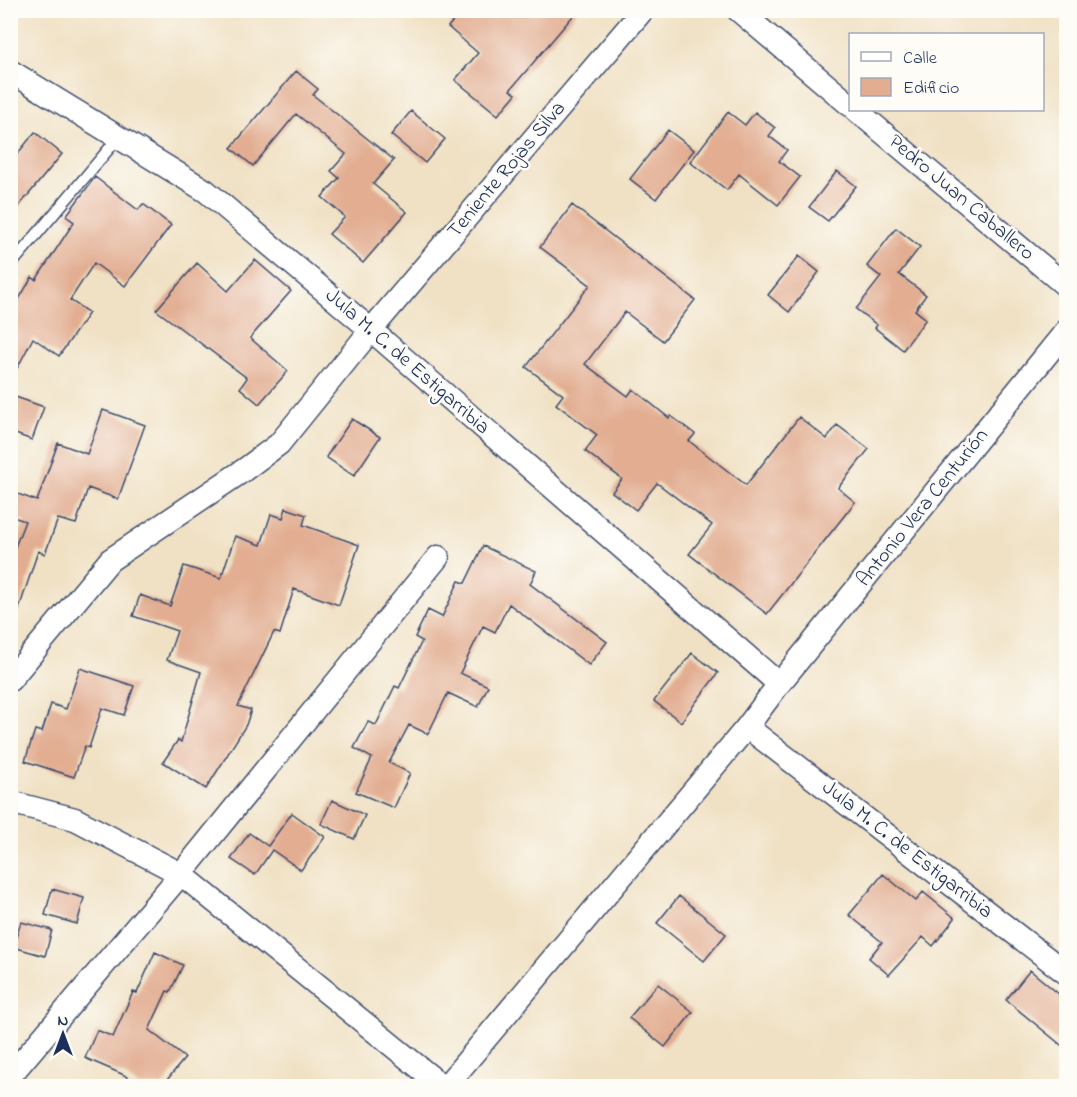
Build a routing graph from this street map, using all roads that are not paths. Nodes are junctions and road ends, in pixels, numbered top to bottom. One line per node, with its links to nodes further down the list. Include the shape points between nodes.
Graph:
1 (643, 10): 9 (street, Teniente Rojas Silva)
2 (738, 10): 4 (street)
3 (10, 71): 6 (street, Jula M. C. de Estigarribia)
4 (849, 104)
5 (857, 111): 8 (street, Pedro Juan Caballero)
6 (119, 137): 7 (lane); 9 (street, Jula M. C. de Estigarribia, via 206,191)
7 (10, 266)
8 (1066, 286)
9 (371, 330): 12 (street, Teniente Rojas Silva, via 279,444 110,560); 13 (street, Jula M. C. de Estigarribia)
10 (1066, 331): 13 (street, Antonio Vera Centurión)
11 (438, 557): 16 (street)
12 (10, 680)
13 (779, 684): 14 (street, Antonio Vera Centurión)
14 (747, 727): 17 (street, Jula M. C. de Estigarribia); 19 (street, Antonio Vera Centurión)
15 (10, 802): 16 (street, via 75,819)
16 (181, 874): 18 (street); 19 (street)
17 (1066, 973)
18 (10, 1076)
19 (444, 1086)

